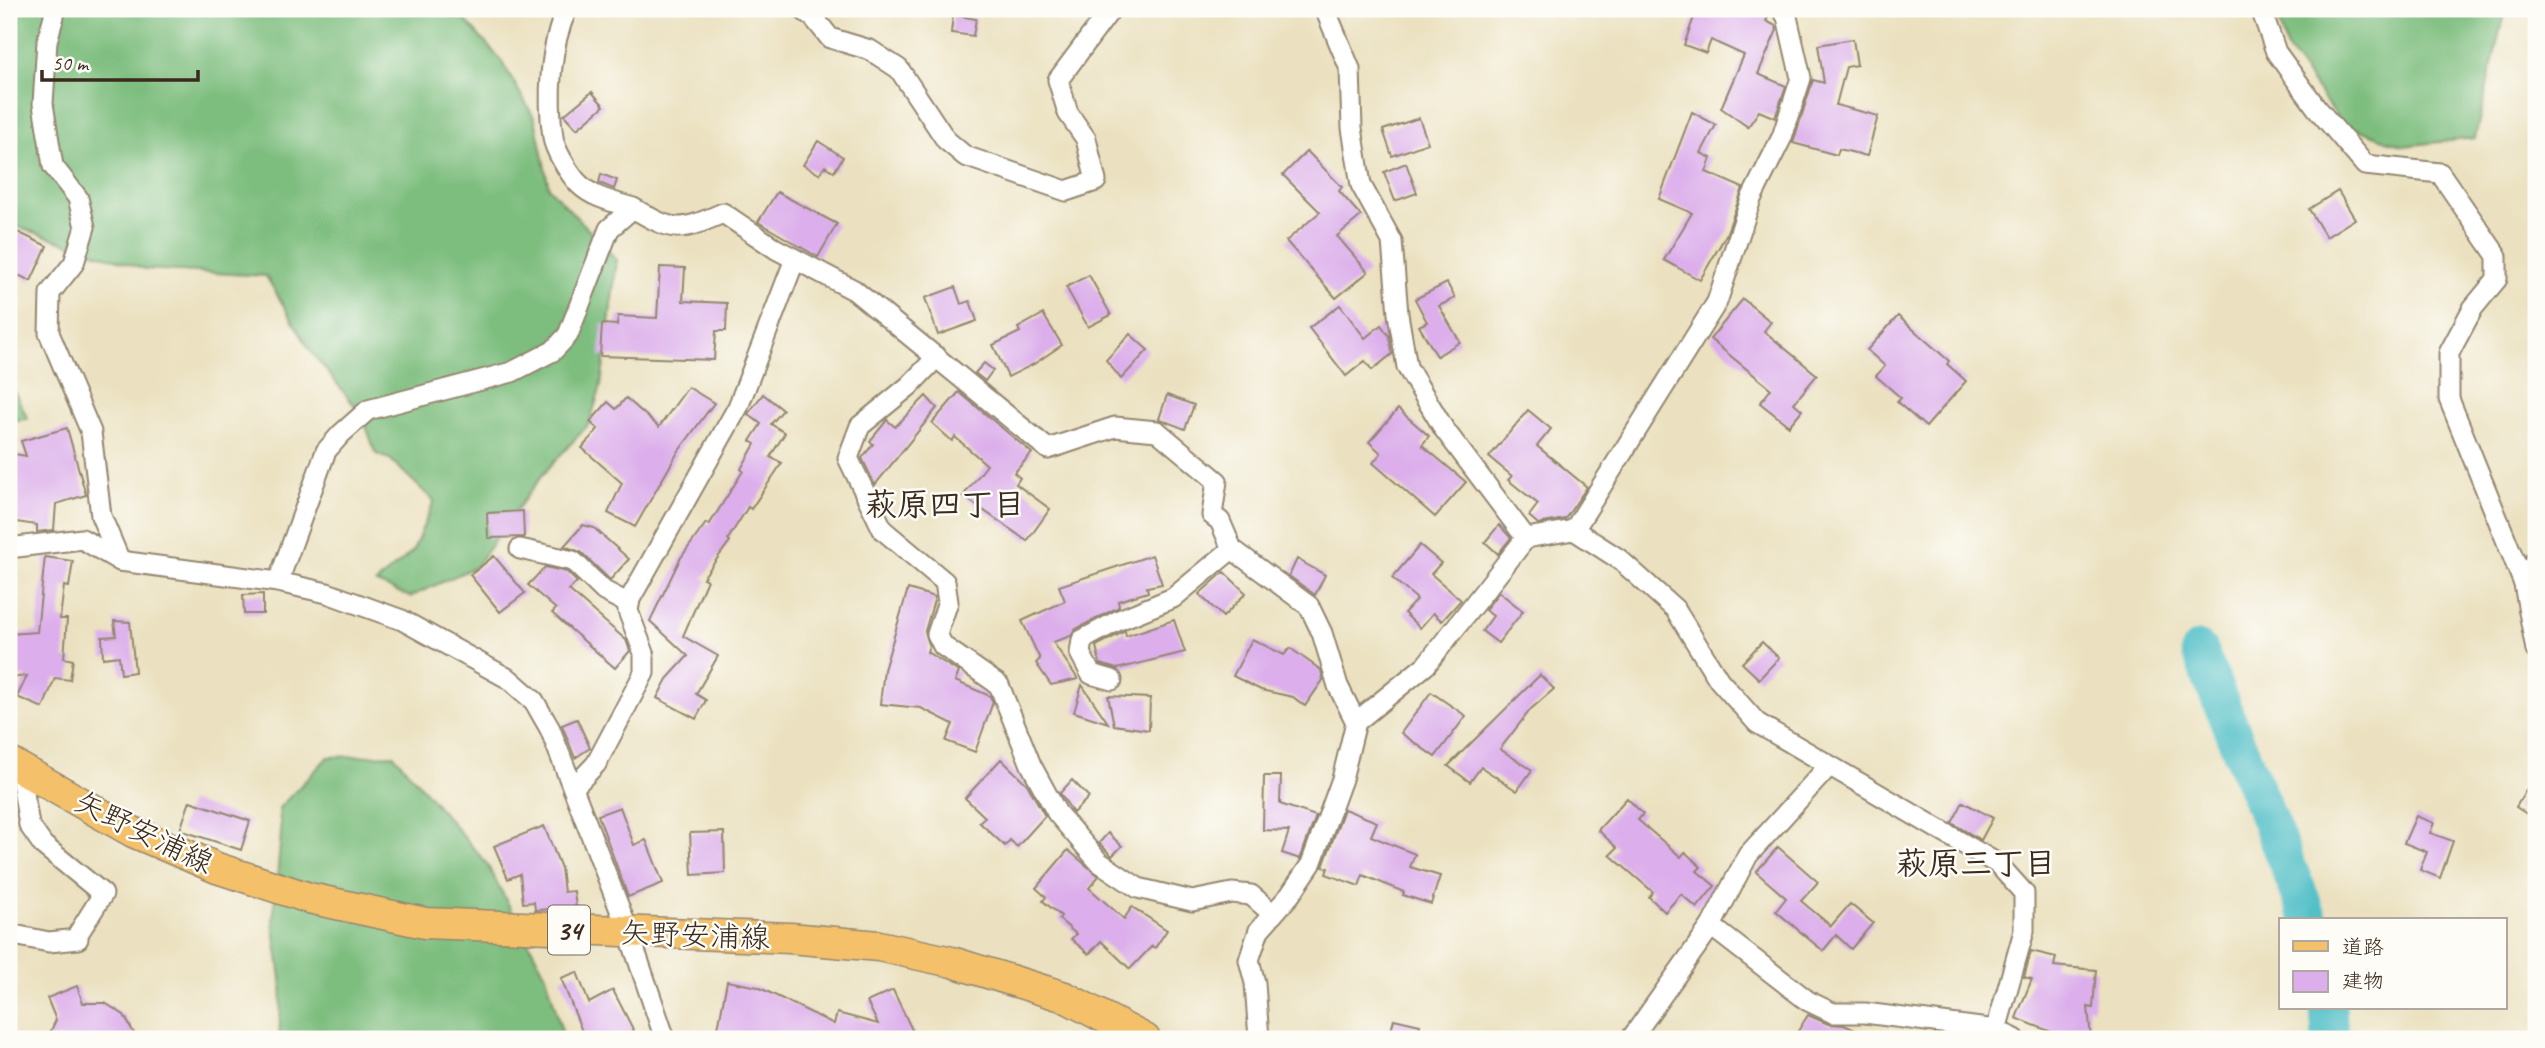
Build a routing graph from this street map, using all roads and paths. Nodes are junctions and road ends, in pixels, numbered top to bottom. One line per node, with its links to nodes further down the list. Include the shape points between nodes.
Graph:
1 (56, 9): 17 (street, via 47,41 43,103 53,166 78,198 85,227 74,263 50,293 49,333 90,432 102,516)
2 (567, 9): 8 (street, via 557,30 553,140 578,183 598,197)
3 (803, 9): 4 (street, via 830,37 870,50 899,69 946,141 965,156 1066,191 1096,181 1086,139 1068,113 1058,80)
4 (1111, 9)
5 (1325, 9): 12 (street, via 1350,69 1360,185 1392,241 1407,367 1444,429)
6 (1782, 9): 11 (street, via 1801,78 1782,137 1747,211 1717,302)
7 (2261, 9): 19 (street, via 2276,52 2365,165 2440,173 2497,256 2497,279 2473,308 2449,353 2449,399)
8 (633, 208): 9 (street, via 662,225 687,229 723,213); 18 (street, via 609,229 568,335 553,351 512,372 368,410 341,434 326,451)
9 (795, 259): 10 (street, via 854,289); 20 (street, via 738,407)
10 (937, 357): 15 (street, via 1048,449 1115,428 1157,431 1217,481 1212,515); 27 (street, via 860,426 848,458 883,530 945,583 948,602 937,634 943,646 999,685 1031,765 1057,813 1099,862 1138,888 1192,901 1232,893 1251,895)
11 (1574, 530): 12 (street); 25 (street, via 1619,559 1675,609 1719,680 1756,723)
12 (1526, 538): 23 (street, via 1426,665)
13 (9, 548): 17 (street, via 82,540)
14 (520, 549): 20 (street, via 573,561 604,591)
15 (1232, 549): 22 (street, via 1173,598 1082,640 1080,653 1091,674); 23 (street, via 1309,606)
16 (2536, 559): 19 (street)
17 (120, 562): 18 (street)
18 (278, 582): 26 (street, via 327,593 402,620 509,679 534,701 545,719)
19 (2524, 584): 21 (street)
20 (629, 604): 26 (street, via 644,653 644,673 596,764)
21 (2536, 650)
22 (1112, 680)
23 (1356, 722): 27 (street, via 1327,826 1311,864)
24 (14, 766): 29 (main road, 矢野安浦線 / 34, via 133,832 217,868 309,898 425,923); 30 (street, via 29,825 43,845 103,894 78,939 49,942)
25 (1829, 767): 28 (street, via 1748,855); 31 (street, via 1998,864 2024,893 2024,930)
26 (573, 788): 29 (street)
27 (1273, 914): 34 (street, via 1258,930 1249,960)
28 (1711, 926): 31 (street, via 1808,1001 1833,1013); 35 (street)
29 (629, 933): 32 (street); 33 (main road, 矢野安浦線 / 34, via 879,946 953,962 1065,997)
30 (9, 934)
31 (1996, 1030): 36 (street)
32 (665, 1039)
33 (1145, 1039)
34 (1259, 1039)
35 (1631, 1039)
36 (2015, 1039)

